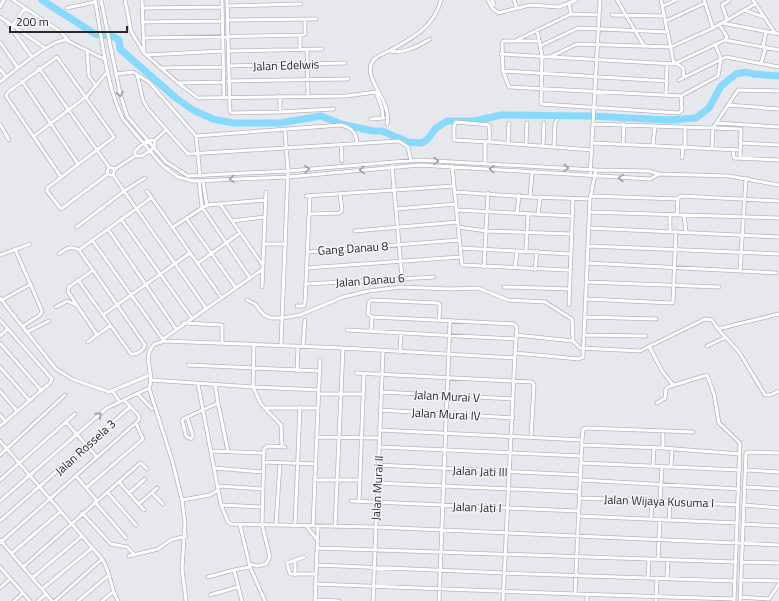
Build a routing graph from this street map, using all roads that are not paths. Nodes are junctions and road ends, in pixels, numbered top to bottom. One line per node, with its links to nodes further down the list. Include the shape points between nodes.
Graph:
1 (4, 0): 29 (street)
2 (13, 0): 31 (street)
3 (101, 0): 53 (street)
4 (124, 0): 85 (street, via 131,31)
5 (142, 0): 33 (street)
6 (222, 0): 30 (street)
7 (227, 0): 25 (street)
8 (441, 0): 84 (street, via 425,29)
9 (488, 0): 23 (street, via 498,13 530,5 554,8)
10 (492, 0): 26 (street)
11 (514, 0): 27 (street)
12 (576, 0): 23 (street)
13 (600, 0): 37 (street)
14 (617, 0): 36 (street)
15 (656, 0): 16 (street)
16 (661, 0): 28 (street)
17 (676, 0): 28 (street)
18 (730, 0): 44 (street, via 722,5)
19 (752, 0): 24 (street)
20 (95, 1): 32 (street); 52 (street)
21 (705, 1): 47 (street); 54 (street)
22 (301, 4): 25 (street)
23 (569, 4): 35 (street)
24 (755, 4): 34 (street); 41 (street)
25 (227, 6): 45 (street)
26 (494, 6)
27 (516, 6)
28 (663, 6): 39 (street)
29 (0, 7)
30 (222, 7): 33 (street); 46 (street)
31 (25, 8): 51 (street); 70 (street, via 61,32)
32 (67, 8)
33 (142, 8): 49 (street)
34 (744, 10): 41 (street); 44 (street)
35 (571, 14): 37 (street); 55 (street)
36 (626, 14): 38 (street); 39 (street); 57 (street)
37 (599, 15): 56 (street)
38 (612, 15)
39 (665, 16): 47 (street)
40 (0, 17): 48 (street)
41 (764, 17): 60 (street)
42 (305, 19): 43 (street); 45 (street); 61 (street, via 305,34)
43 (316, 19)
44 (727, 19): 50 (street)
45 (227, 20): 63 (street)
46 (223, 21): 49 (street); 62 (street)
47 (666, 21): 58 (street)
48 (7, 22): 51 (street); 88 (street)
49 (142, 22): 64 (street)
50 (720, 23): 54 (street); 59 (street); 66 (street, via 727,37)
51 (12, 26): 77 (street)
52 (100, 27): 53 (street); 91 (street)
53 (107, 27): 107 (street)
54 (713, 28): 75 (street)
55 (538, 30): 67 (street); 68 (street)
56 (598, 30): 57 (street); 72 (street, via 576,28); 73 (street)
57 (635, 31): 58 (street); 74 (street)
58 (668, 32): 75 (street)
59 (766, 32): 60 (street); 76 (street)
60 (777, 34)
61 (300, 35): 63 (street); 78 (street)
62 (223, 36): 63 (street); 64 (street); 83 (street)
63 (227, 36): 83 (street)
64 (143, 38): 85 (street)
65 (430, 39): 84 (street, via 405,51)
66 (725, 40): 71 (street); 76 (street)
67 (516, 41): 68 (street); 86 (street, via 504,41 501,45)
68 (540, 41): 72 (street)
69 (0, 42): 100 (street)
70 (69, 42): 77 (street, via 61,40); 82 (street)
71 (715, 44): 90 (street); 94 (street)
72 (540, 46): 87 (street)
73 (597, 46): 74 (street); 89 (street, via 577,44); 92 (street)
74 (644, 46): 75 (street)
75 (671, 47): 94 (street)
76 (764, 47): 81 (street); 95 (street)
77 (44, 48): 88 (street)
78 (300, 49): 79 (street); 83 (street)
79 (307, 49): 80 (street); 96 (street)
80 (322, 49)
81 (779, 50)
82 (87, 51): 91 (street); 120 (street, via 89,76)
83 (226, 51): 85 (street); 98 (street)
84 (390, 51): 137 (street, via 373,60 370,70 384,100)
85 (145, 54): 102 (street)
86 (501, 54): 87 (street); 105 (street)
87 (542, 56): 89 (street); 106 (street)
88 (32, 57): 100 (street)
89 (550, 57): 92 (street)
90 (721, 59): 95 (street, via 726,57); 111 (street); 128 (street, via 718,76)
91 (106, 60): 104 (street)
92 (597, 60): 97 (street); 110 (street)
93 (345, 63): 96 (street, Jalan Edelwis)
94 (675, 63): 97 (street); 111 (street, via 683,68)
95 (761, 63): 99 (street)
96 (308, 64): 98 (street, Jalan Edelwis); 113 (street)
97 (667, 64): 114 (street)
98 (226, 67): 102 (street, Jalan Edelwis); 118 (street)
99 (779, 67)
100 (18, 68): 109 (street)
101 (39, 68): 117 (street); 126 (street, via 57,57); 134 (street)
102 (159, 68): 119 (street)
103 (0, 69): 109 (street)
104 (108, 71): 120 (street); 164 (street, via 118,110)
105 (503, 71): 106 (street); 121 (street, via 509,87)
106 (541, 73): 110 (street); 121 (street)
107 (116, 74): 108 (street); 160 (street, one-way to 160, via 125,112)
108 (137, 74): 155 (street, via 144,102); 158 (street, via 153,86)
109 (6, 77): 116 (street)
110 (595, 77): 114 (street); 123 (street)
111 (684, 77): 115 (street)
112 (348, 79): 113 (street)
113 (308, 80): 118 (street); 124 (street)
114 (666, 80): 125 (street)
115 (679, 80)
116 (0, 82)
117 (22, 82): 146 (street); 157 (street, via 7,92 6,96)
118 (226, 82): 119 (street); 129 (street); 130 (street)
119 (178, 83): 129 (street, via 198,98)
120 (96, 86): 126 (street)
121 (541, 88): 123 (street); 135 (street, via 541,104)
122 (779, 91): 131 (street, via 739,89)
123 (596, 92): 125 (street); 135 (street)
124 (308, 95): 127 (street); 137 (street, via 346,96 376,92)
125 (666, 95): 128 (street)
126 (87, 96): 134 (street); 183 (street, via 114,137)
127 (280, 96): 130 (street); 136 (street)
128 (681, 96): 135 (street, via 682,110 679,113)
129 (224, 98): 130 (street)
130 (229, 98): 136 (street, via 229,110 232,113)
131 (728, 105): 133 (street); 144 (street)
132 (334, 109): 136 (street)
133 (779, 109)
134 (69, 110): 146 (street); 183 (street)
135 (594, 110): 143 (street)
136 (280, 112)
137 (386, 118): 138 (street); 147 (street)
138 (371, 119)
139 (557, 120): 175 (street)
140 (509, 123): 166 (street)
141 (527, 123): 170 (street)
142 (544, 123): 173 (street)
143 (593, 123): 148 (street); 167 (street)
144 (716, 123): 149 (street); 153 (street)
145 (0, 124): 159 (street)
146 (51, 124): 157 (street); 193 (street)
147 (387, 124)
148 (624, 124): 150 (street); 171 (street)
149 (742, 125): 152 (street); 154 (street)
150 (655, 126): 151 (street); 172 (street)
151 (685, 127): 153 (street); 176 (street)
152 (779, 127)
153 (713, 128): 154 (street); 177 (street)
154 (741, 129): 168 (street)
155 (166, 130): 161 (street); 185 (street, via 186,153)
156 (285, 131): 158 (street); 165 (street, via 341,125 356,133); 179 (street)
157 (34, 136): 210 (street)
158 (196, 136): 185 (street)
159 (9, 140)
160 (147, 140): 161 (street); 164 (street); 178 (street)
161 (155, 140): 178 (street)
162 (485, 142): 163 (street); 163 (street, via 454,140 455,123 489,125); 194 (street)
163 (490, 142): 166 (street)
164 (143, 143): 184 (street); 186 (street, via 135,151)
165 (357, 143): 169 (street); 189 (street, via 399,141 408,147)
166 (508, 143): 170 (street)
167 (593, 143): 171 (street); 181 (street)
168 (741, 143): 174 (street); 182 (street)
169 (341, 144): 179 (street); 191 (street)
170 (526, 144): 173 (street)
171 (623, 144): 172 (street)
172 (653, 144): 176 (street)
173 (543, 145): 175 (street)
174 (779, 145)
175 (554, 146): 181 (street)
176 (684, 146): 177 (street); 187 (street)
177 (712, 147): 180 (street)
178 (154, 148): 184 (street); 206 (street, via 171,167)
179 (287, 148): 185 (street); 200 (street)
180 (733, 149): 182 (street); 188 (street, via 733,158)
181 (592, 150): 199 (street)
182 (740, 150): 188 (street)
183 (97, 151): 193 (street); 196 (street)
184 (150, 151): 186 (street, via 142,156); 214 (street, via 167,170 178,177)
185 (197, 154): 207 (street)
186 (135, 156): 198 (street)
187 (682, 158)
188 (740, 158): 190 (street)
189 (411, 160): 192 (street); 194 (street, one-way to 194)
190 (779, 160)
191 (342, 161)
192 (392, 162): 197 (street); 200 (street, one-way to 192)
193 (78, 164): 210 (street)
194 (485, 164): 199 (street, one-way to 199)
195 (452, 166): 197 (street); 202 (street, one-way to 195); 218 (street)
196 (109, 167): 198 (street); 203 (street, via 106,170)
197 (392, 167): 211 (street, one-way to 211); 221 (street)
198 (115, 169): 204 (street)
199 (591, 169): 201 (street); 208 (street)
200 (288, 170): 207 (street); 211 (street)
201 (596, 170): 205 (street, via 651,171); 209 (street)
202 (532, 172): 208 (street); 229 (street)
203 (108, 174): 204 (street); 210 (street, via 61,209 47,189)
204 (114, 174): 219 (street)
205 (659, 174): 209 (street, one-way to 209, via 650,179); 213 (street)
206 (193, 176): 207 (street); 214 (street)
207 (200, 176)
208 (590, 176): 209 (street)
209 (594, 176): 231 (street)
210 (61, 177)
211 (288, 177): 216 (street, one-way to 216); 283 (street)
212 (145, 178): 219 (street)
213 (746, 178): 217 (street); 236 (street)
214 (193, 181): 215 (street)
215 (198, 181): 216 (street); 241 (street)
216 (203, 181): 240 (street)
217 (779, 185)
218 (454, 186): 221 (street); 223 (street)
219 (124, 191): 242 (street); 262 (street)
220 (146, 191): 232 (street)
221 (394, 191): 225 (street); 243 (street)
222 (266, 192): 235 (street)
223 (455, 192): 224 (street); 239 (street)
224 (488, 193): 227 (street); 245 (street)
225 (340, 194): 226 (street); 248 (street, via 340,213)
226 (310, 195): 228 (street); 248 (street)
227 (519, 195): 229 (street); 247 (street)
228 (306, 196)
229 (530, 197): 230 (street)
230 (540, 197): 233 (street); 250 (street)
231 (591, 197): 233 (street); 234 (street); 246 (street)
232 (151, 198): 242 (street); 263 (street)
233 (573, 198): 253 (street)
234 (678, 199): 236 (street, via 678,196 681,196); 251 (street)
235 (266, 200): 238 (street); 255 (street)
236 (744, 200): 237 (street); 256 (street)
237 (779, 201)
238 (220, 204): 240 (street); 260 (street)
239 (456, 204): 243 (street); 244 (street)
240 (207, 205): 241 (street)
241 (204, 208): 257 (street); 281 (street)
242 (137, 209): 259 (street); 304 (street)
243 (396, 209): 264 (street)
244 (456, 210): 245 (street); 261 (street)
245 (488, 211): 247 (street); 270 (street)
246 (590, 212): 254 (street); 266 (street)
247 (518, 213): 249 (street)
248 (309, 214): 293 (street)
249 (528, 214): 250 (street); 272 (street)
250 (538, 215): 253 (street)
251 (677, 215): 252 (street); 254 (street)
252 (684, 215): 256 (street); 273 (street)
253 (572, 216): 275 (street)
254 (670, 216): 268 (street)
255 (265, 217): 260 (street); 282 (street)
256 (744, 217): 258 (street); 276 (street)
257 (186, 218): 263 (street); 298 (street)
258 (779, 218)
259 (121, 219): 267 (street); 318 (street)
260 (232, 221): 274 (street)
261 (458, 222): 264 (street); 265 (street)
262 (77, 227)
263 (173, 227): 296 (street)
264 (398, 227): 269 (street); 284 (street)
265 (458, 228): 270 (street); 279 (street)
266 (589, 228): 268 (street); 285 (street)
267 (108, 229): 278 (street); 325 (street)
268 (670, 230): 271 (street)
269 (355, 231)
270 (486, 231): 272 (street); 288 (street)
271 (676, 231): 273 (street); 290 (street)
272 (527, 232): 275 (street); 292 (street)
273 (686, 232): 276 (street)
274 (240, 233): 281 (street); 307 (street)
275 (571, 234): 299 (street)
276 (743, 235): 277 (street); 295 (street)
277 (779, 236)
278 (92, 240): 289 (street); 333 (street)
279 (460, 240): 284 (street, Gang Danau 8); 286 (street)
280 (30, 244): 287 (street)
281 (226, 244): 298 (street); 320 (street)
282 (264, 244): 283 (street); 307 (street)
283 (286, 244): 349 (street)
284 (399, 245): 293 (street, Gang Danau 8); 303 (street)
285 (588, 246): 290 (street); 306 (street)
286 (460, 248): 288 (street); 302 (street)
287 (15, 249): 301 (street); 324 (street)
288 (484, 249): 291 (street); 308 (street)
289 (79, 250): 297 (street, via 69,248); 316 (street)
290 (675, 250): 295 (street); 311 (street)
291 (517, 251): 292 (street); 310 (street)
292 (526, 251): 294 (street)
293 (308, 252): 309 (street)
294 (537, 252): 299 (street); 313 (street)
295 (742, 252): 300 (street); 315 (street)
296 (190, 253): 304 (street); 305 (street)
297 (59, 254)
298 (211, 254): 305 (street); 331 (street)
299 (570, 254): 314 (street)
300 (779, 254)
301 (0, 256)
302 (460, 257): 303 (street); 308 (street, via 462,265)
303 (401, 261): 309 (street); 321 (street)
304 (176, 263): 318 (street); 343 (street)
305 (198, 263): 334 (street)
306 (587, 263): 311 (street); 323 (street)
307 (262, 264): 312 (street)
308 (484, 266): 310 (street)
309 (307, 268): 326 (street)
310 (515, 268): 313 (street)
311 (675, 268): 315 (street); 327 (street)
312 (262, 269): 320 (street); 328 (street)
313 (535, 270): 314 (street)
314 (569, 270): 332 (street)
315 (740, 270): 317 (street)
316 (92, 271): 322 (street); 338 (street)
317 (776, 273)
318 (161, 274): 325 (street); 346 (street)
319 (434, 277): 321 (street, Jalan Danau 6)
320 (250, 278): 331 (street)
321 (402, 278): 326 (street, Jalan Danau 6)
322 (78, 280): 339 (street, via 68,289); 345 (street)
323 (586, 282): 327 (street); 336 (street)
324 (30, 284): 335 (street); 357 (street, via 42,314)
325 (146, 284): 333 (street); 360 (street)
326 (306, 284): 341 (street, via 304,305)
327 (674, 285): 330 (street); 336 (street, via 672,303)
328 (262, 287)
329 (504, 287): 332 (street)
330 (719, 287)
331 (236, 288): 334 (street)
332 (569, 289): 340 (street)
333 (131, 295): 338 (street); 374 (street)
334 (221, 297): 343 (street)
335 (1, 299): 357 (street)
336 (586, 299): 348 (street)
337 (247, 300): 349 (street, via 255,304 264,315)
338 (116, 304): 345 (street); 358 (street, via 145,345 144,348 135,355 132,354)
339 (76, 305): 342 (street, via 67,301); 366 (street)
340 (569, 305)
341 (297, 306)
342 (56, 307)
343 (206, 308): 346 (street)
344 (779, 314): 361 (street)
345 (103, 315): 358 (street)
346 (191, 317): 356 (street)
347 (372, 317): 353 (street); 353 (street, via 368,314 371,300 438,303); 363 (street)
348 (585, 317): 350 (street); 368 (street)
349 (282, 318): 375 (street, via 300,315 344,297 369,291 401,287 478,288 506,300 538,300 551,304 572,320); 380 (street)
350 (656, 319)
351 (0, 320): 359 (street)
352 (305, 320): 382 (street)
353 (439, 320): 354 (street)
354 (450, 320): 367 (street, via 514,324 517,327); 370 (street)
355 (49, 321): 364 (street)
356 (183, 323): 360 (street); 378 (street, via 222,325)
357 (23, 326): 364 (street)
358 (110, 326): 366 (street)
359 (8, 329): 369 (street); 412 (street, via 52,378 52,381)
360 (176, 329): 374 (street)
361 (718, 329): 372 (street); 383 (street, via 712,320 705,319)
362 (348, 330): 363 (street)
363 (371, 331): 365 (street)
364 (27, 332): 414 (street, via 61,373 105,392)
365 (401, 333): 370 (street); 390 (street)
366 (97, 335): 376 (street)
367 (516, 335): 373 (street); 375 (street)
368 (584, 335): 371 (street); 387 (street)
369 (0, 336)
370 (450, 336): 373 (street); 392 (street)
371 (646, 336)
372 (724, 338): 384 (street); 417 (street, via 739,352 765,395)
373 (516, 339): 391 (street)
374 (163, 340): 378 (street); 403 (street, via 150,349)
375 (573, 341): 387 (street, via 578,347)
376 (88, 342)
377 (0, 343): 385 (street)
378 (222, 343): 379 (street)
379 (254, 344): 380 (street); 397 (street)
380 (281, 345): 381 (street)
381 (298, 346): 382 (street); 398 (street)
382 (303, 346): 386 (street)
383 (649, 346): 387 (street, via 637,351); 409 (street, via 662,371)
384 (707, 346)
385 (4, 347): 388 (street); 412 (street)
386 (343, 348): 389 (street); 419 (street)
387 (584, 348): 391 (street, via 584,356 581,359)
388 (0, 350)
389 (383, 352): 390 (street); 402 (street, Jalan Murai II)
390 (400, 352): 392 (street)
391 (516, 353): 393 (street)
392 (448, 355): 393 (street); 404 (street)
393 (515, 358): 406 (street)
394 (320, 360): 399 (street)
395 (188, 365): 397 (street)
396 (0, 368): 424 (street)
397 (254, 369): 398 (street); 410 (street)
398 (297, 371): 399 (street)
399 (320, 372): 415 (street)
400 (356, 373): 401 (street)
401 (364, 374): 402 (street); 420 (street)
402 (382, 374): 404 (street); 416 (street, Jalan Murai II)
403 (150, 375): 405 (street); 414 (street)
404 (448, 379): 406 (street); 422 (street)
405 (152, 380): 407 (street); 411 (street)
406 (514, 381): 423 (street); 456 (street, via 534,384)
407 (198, 384): 408 (street); 436 (street)
408 (215, 384): 410 (street); 427 (street)
409 (673, 385): 428 (street, via 666,388 665,399); 472 (street, via 708,376 719,423 740,442)
410 (253, 387): 415 (street); 430 (street)
411 (150, 388): 418 (street); 522 (street)
412 (41, 390): 424 (street)
413 (0, 391): 435 (street)
414 (113, 392): 426 (street)
415 (319, 392): 419 (street); 432 (street)
416 (381, 392): 422 (street, Jalan Murai V); 434 (street, Jalan Murai II)
417 (779, 392)
418 (138, 394): 425 (street); 433 (street)
419 (341, 394): 420 (street); 453 (street)
420 (363, 394): 454 (street)
421 (65, 395): 464 (street)
422 (447, 396): 423 (street, Jalan Murai V); 438 (street)
423 (513, 399): 441 (street)
424 (29, 400): 435 (street)
425 (124, 400): 426 (street); 429 (street)
426 (120, 402): 450 (street, one-way to 426, via 107,408)
427 (218, 403): 436 (street); 468 (street)
428 (657, 403)
429 (130, 407): 444 (street, via 139,416); 459 (street, Jalan Rossela 3)
430 (264, 408): 431 (street); 469 (street, via 281,425 284,447 268,446)
431 (300, 408): 432 (street); 478 (street)
432 (318, 408): 452 (street)
433 (152, 409)
434 (380, 410): 438 (street, Jalan Murai IV); 446 (street, Jalan Murai II)
435 (17, 411): 442 (street)
436 (202, 411): 440 (street); 467 (street)
437 (75, 414): 443 (street)
438 (446, 414): 441 (street, Jalan Murai IV); 448 (street)
439 (0, 415): 442 (street)
440 (187, 417): 440 (street, via 181,421 186,436 191,439 193,436)
441 (512, 418): 451 (street)
442 (5, 421): 445 (street)
443 (66, 422): 450 (street); 480 (street)
444 (136, 423): 475 (street); 509 (street, via 143,439)
445 (0, 426)
446 (379, 430): 448 (street); 455 (street, Jalan Murai II)
447 (663, 431): 449 (street); 457 (street, via 586,428 583,429); 463 (street)
448 (445, 432): 451 (street); 466 (street)
449 (692, 432)
450 (76, 433): 459 (street); 495 (street)
451 (511, 436): 456 (street); 471 (street)
452 (317, 437): 453 (street); 481 (street)
453 (339, 438): 454 (street); 498 (street)
454 (362, 438): 455 (street); 501 (street)
455 (379, 438): 461 (street, Jalan Murai II)
456 (531, 438): 457 (street)
457 (582, 440): 460 (street)
458 (0, 441): 464 (street)
459 (87, 445): 475 (street); 508 (street, Jalan Rossela 3)
460 (582, 445): 462 (street); 474 (street)
461 (379, 447): 466 (street); 482 (street, Jalan Murai II)
462 (654, 448): 463 (street); 483 (street)
463 (663, 448): 465 (street)
464 (6, 449): 473 (street); 480 (street)
465 (672, 449): 472 (street); 485 (street)
466 (445, 450): 471 (street); 488 (street)
467 (211, 451): 468 (street); 486 (street)
468 (228, 451): 469 (street)
469 (263, 453): 476 (street)
470 (779, 453): 490 (street, via 749,452 746,454)
471 (511, 454): 474 (street); 492 (street)
472 (740, 454): 489 (street)
473 (0, 455)
474 (582, 456): 479 (street)
475 (97, 457): 496 (street)
476 (264, 462): 477 (street); 491 (street)
477 (280, 462): 478 (street); 554 (street)
478 (297, 463): 481 (street); 555 (street)
479 (581, 463): 483 (street); 494 (street)
480 (18, 464): 495 (street); 499 (street)
481 (315, 464): 500 (street)
482 (378, 465): 488 (street, Jalan Jati III); 504 (street, Jalan Murai II)
483 (653, 466): 484 (street)
484 (662, 466): 485 (street); 505 (street)
485 (671, 466): 489 (street)
486 (214, 468): 491 (street); 511 (street)
487 (148, 469): 503 (street, via 140,463)
488 (444, 469): 492 (street, Jalan Jati III); 506 (street)
489 (740, 470): 513 (street)
490 (746, 470): 493 (street); 507 (street)
491 (263, 472): 512 (street)
492 (510, 472): 494 (street, Jalan Jati III); 515 (street)
493 (779, 472)
494 (581, 475): 502 (street)
495 (29, 476): 508 (street); 526 (street)
496 (76, 476): 509 (street); 521 (street)
497 (145, 479): 518 (street)
498 (337, 479): 500 (street); 501 (street); 561 (street)
499 (0, 480)
500 (314, 480): 557 (street)
501 (360, 480): 528 (street)
502 (581, 480): 505 (street); 517 (street)
503 (119, 482): 516 (street); 518 (street)
504 (378, 483): 506 (street); 532 (street, Jalan Murai II)
505 (661, 484): 513 (street); 524 (street)
506 (443, 487): 515 (street); 536 (street)
507 (745, 487): 514 (street); 535 (street)
508 (39, 488): 521 (street); 548 (street, Jalan Rossela 3)
509 (86, 488): 529 (street)
510 (157, 488): 519 (street)
511 (218, 488): 512 (street); 522 (street, via 210,495); 533 (street)
512 (262, 489): 537 (street)
513 (739, 489): 534 (street)
514 (779, 489)
515 (509, 490): 517 (street); 538 (street)
516 (107, 492): 529 (street); 552 (street)
517 (580, 492): 520 (street)
518 (129, 493): 530 (street)
519 (152, 493): 530 (street); 531 (street)
520 (579, 498): 523 (street, Jalan Wijaya Kusuma I); 541 (street)
521 (50, 500): 542 (street); 571 (street)
522 (182, 500): 566 (street)
523 (652, 500): 524 (street, Jalan Wijaya Kusuma I); 545 (street)
524 (660, 500): 525 (street, Jalan Wijaya Kusuma I)
525 (670, 500): 534 (street, Jalan Wijaya Kusuma I); 547 (street)
526 (0, 501)
527 (351, 501): 528 (street, Jalan Jati I)
528 (359, 501): 532 (street, Jalan Jati I)
529 (96, 502): 543 (street); 568 (street)
530 (139, 504): 540 (street)
531 (163, 504)
532 (376, 504): 536 (street, Jalan Jati I); 562 (street, Jalan Murai II)
533 (221, 505): 537 (street); 556 (street, via 228,522)
534 (738, 505): 549 (street)
535 (744, 505): 539 (street); 551 (street)
536 (442, 506): 538 (street, Jalan Jati I); 563 (street)
537 (261, 507): 553 (street)
538 (508, 508): 541 (street, Jalan Jati I); 564 (street)
539 (779, 508)
540 (144, 510)
541 (578, 511): 544 (street)
542 (60, 512): 550 (street); 579 (street)
543 (82, 513): 550 (street); 580 (street, via 111,544 128,547)
544 (578, 516): 545 (street); 567 (street)
545 (651, 519): 546 (street)
546 (660, 520): 547 (street); 569 (street)
547 (669, 520): 549 (street)
548 (0, 521)
549 (738, 523): 572 (street)
550 (70, 524): 565 (street); 596 (street)
551 (744, 524): 558 (street); 573 (street)
552 (136, 525)
553 (262, 525): 554 (street); 556 (street); 593 (street, via 270,557 266,564)
554 (276, 525): 555 (street)
555 (295, 525): 559 (street)
556 (240, 526): 593 (street)
557 (313, 526): 559 (street); 560 (street)
558 (779, 526)
559 (307, 527): 570 (street)
560 (318, 527): 561 (street); 570 (street)
561 (336, 527): 562 (street)
562 (375, 527): 563 (street); 577 (street, Jalan Murai II)
563 (442, 531): 564 (street); 578 (street)
564 (506, 533): 567 (street); 581 (street)
565 (82, 536): 575 (street); 606 (street)
566 (186, 536): 580 (street, via 171,540 158,549); 639 (street, via 182,569)
567 (577, 537): 569 (street); 584 (street)
568 (126, 538)
569 (658, 540): 572 (street); 588 (street)
570 (318, 541): 576 (street)
571 (1, 542): 579 (street)
572 (736, 543): 573 (street); 590 (street)
573 (742, 544): 574 (street); 591 (street)
574 (779, 545)
575 (92, 548): 585 (street); 619 (street)
576 (318, 548): 577 (street); 594 (street)
577 (374, 550): 578 (street); 597 (street, Jalan Murai II)
578 (441, 552): 581 (street); 599 (street)
579 (12, 554): 596 (street)
580 (135, 555): 582 (street)
581 (506, 555): 584 (street); 600 (street)
582 (129, 556)
583 (304, 557): 586 (street)
584 (576, 558): 587 (street); 605 (street)
585 (102, 559): 602 (street); 635 (street)
586 (295, 560): 603 (street); 603 (street, via 286,564 290,574)
587 (649, 560): 588 (street); 607 (street)
588 (658, 560): 589 (street)
589 (668, 560): 590 (street); 609 (street)
590 (736, 562): 612 (street)
591 (742, 562): 592 (street); 611 (street)
592 (779, 563)
593 (250, 565): 598 (street); 641 (street)
594 (317, 565): 597 (street); 601 (street)
595 (0, 567): 610 (street)
596 (23, 567): 606 (street)
597 (373, 568): 599 (street); 615 (street, Jalan Murai II)
598 (234, 570): 604 (street); 616 (street)
599 (441, 570): 600 (street); 618 (street)
600 (504, 573): 605 (street); 621 (street)
601 (316, 574): 603 (street); 614 (street)
602 (109, 575): 620 (street); 636 (street)
603 (295, 575)
604 (208, 576)
605 (576, 576): 607 (street); 624 (street)
606 (32, 578): 619 (street)
607 (648, 578): 608 (street)
608 (657, 578): 609 (street); 627 (street)
609 (667, 578): 612 (street)
610 (10, 579): 617 (street); 622 (street)
611 (741, 580): 613 (street); 628 (street)
612 (736, 581): 630 (street)
613 (779, 582): 631 (street, via 770,598)
614 (316, 584): 615 (street); 629 (street)
615 (374, 586): 618 (street); 643 (street, Jalan Murai II)
616 (238, 587): 626 (street); 640 (street)
617 (0, 588)
618 (439, 588): 621 (street); 644 (street)
619 (42, 589): 623 (street)
620 (113, 592): 637 (street); 638 (street)
621 (503, 592): 624 (street); 645 (street)
622 (23, 593): 632 (street); 633 (street)
623 (46, 594): 634 (street); 635 (street)
624 (575, 594): 625 (street)
625 (587, 594): 627 (street); 646 (street)
626 (210, 595)
627 (656, 595): 630 (street); 647 (street)
628 (740, 599): 631 (street)
629 (315, 600): 642 (street)
630 (734, 600)
631 (765, 600)
632 (14, 601)
633 (30, 601)
634 (38, 601)
635 (54, 601)
636 (78, 601)
637 (102, 601)
638 (118, 601)
639 (186, 601)
640 (242, 601)
641 (265, 601)
642 (339, 601)
643 (373, 601)
644 (439, 601)
645 (502, 601)
646 (587, 601)
647 (656, 601)

